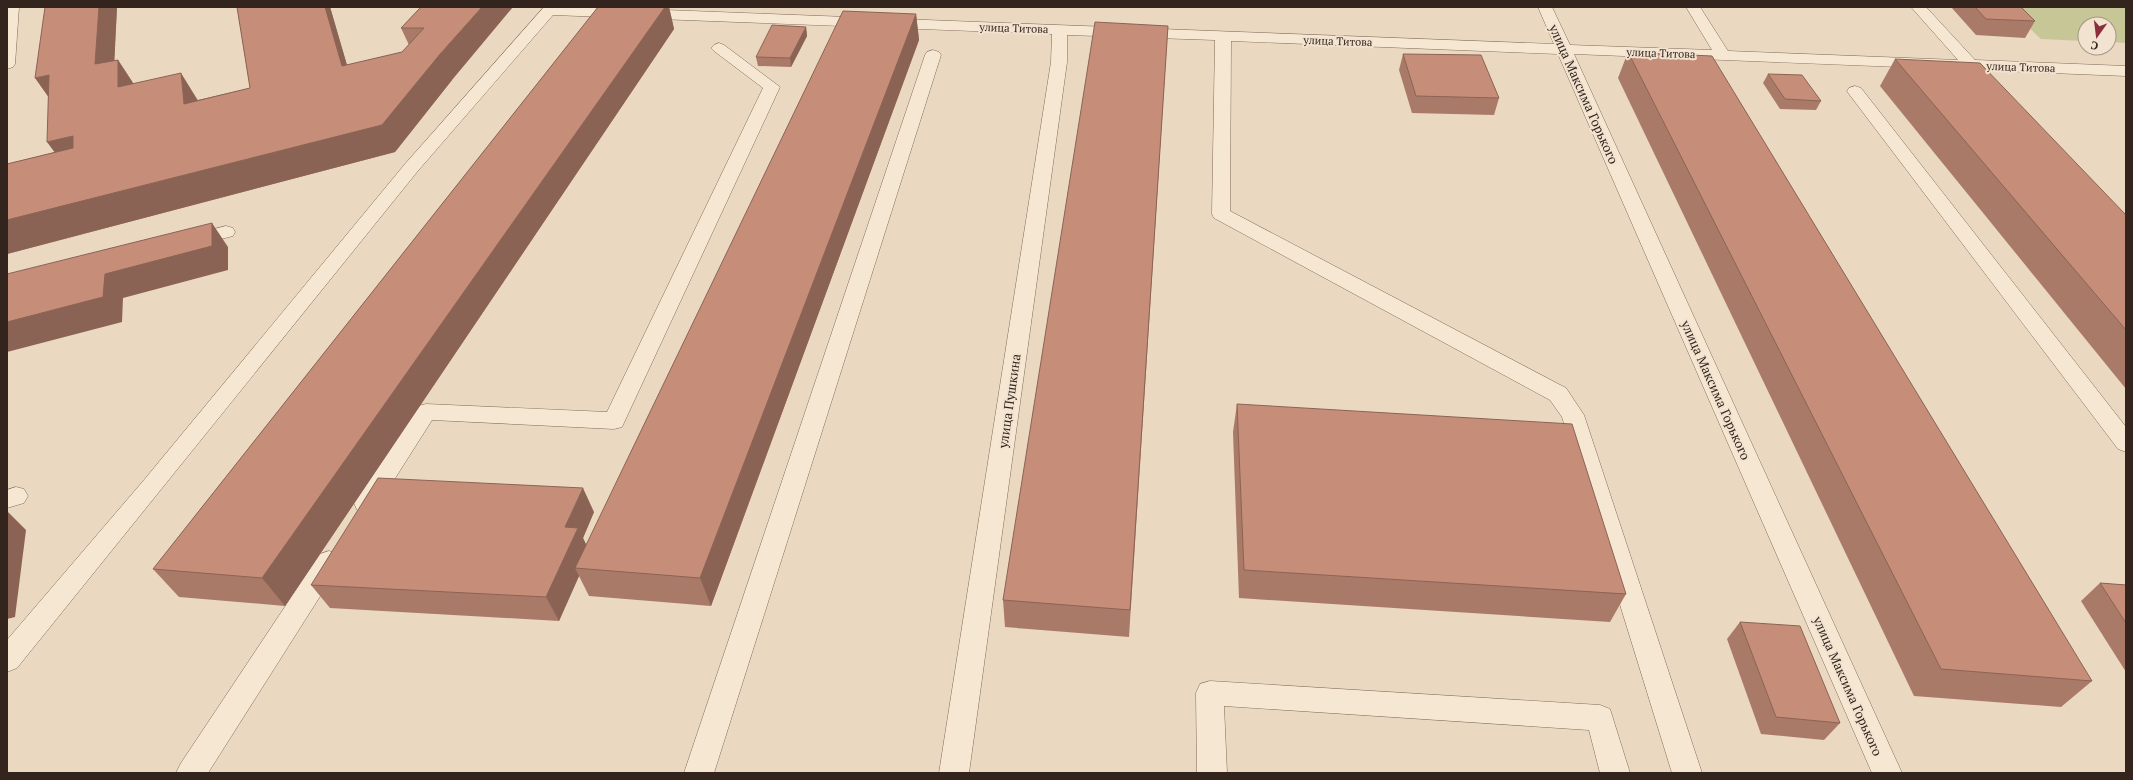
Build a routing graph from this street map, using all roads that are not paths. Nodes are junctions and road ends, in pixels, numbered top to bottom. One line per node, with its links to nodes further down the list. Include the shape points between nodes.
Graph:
1 (12, 7): 14 (street)
2 (893, 7): 7 (street)
3 (1545, 7): 11 (street, улица Максима Горького)
4 (1693, 7): 13 (street)
5 (1918, 7): 15 (street)
6 (551, 8): 7 (street, улица Титова); 23 (street, via 411,168)
7 (884, 24): 8 (street, улица Титова)
8 (1060, 29): 9 (street, улица Титова); 26 (street, улица Пушкина, via 1059,62)
9 (1223, 36): 11 (street, улица Титова); 29 (street, via 1221,214 1558,394 1573,415)
10 (719, 48): 21 (street, via 772,87 614,421 426,412)
11 (1564, 50): 13 (street, улица Титова); 30 (street, улица Максима Горького)
12 (933, 55): 25 (street)
13 (1723, 56): 15 (street, улица Титова)
14 (7, 64)
15 (1971, 65): 16 (street, улица Титова)
16 (2126, 71)
17 (1855, 91): 20 (street)
18 (226, 232): 19 (street)
19 (173, 246)
20 (2126, 443)
21 (356, 519)
22 (339, 546): 24 (street)
23 (7, 660)
24 (191, 773)
25 (699, 773)
26 (954, 773)
27 (1212, 773): 28 (street, via 1210,693 1600,718)
28 (1615, 773)
29 (1687, 773)
30 (1887, 773)

